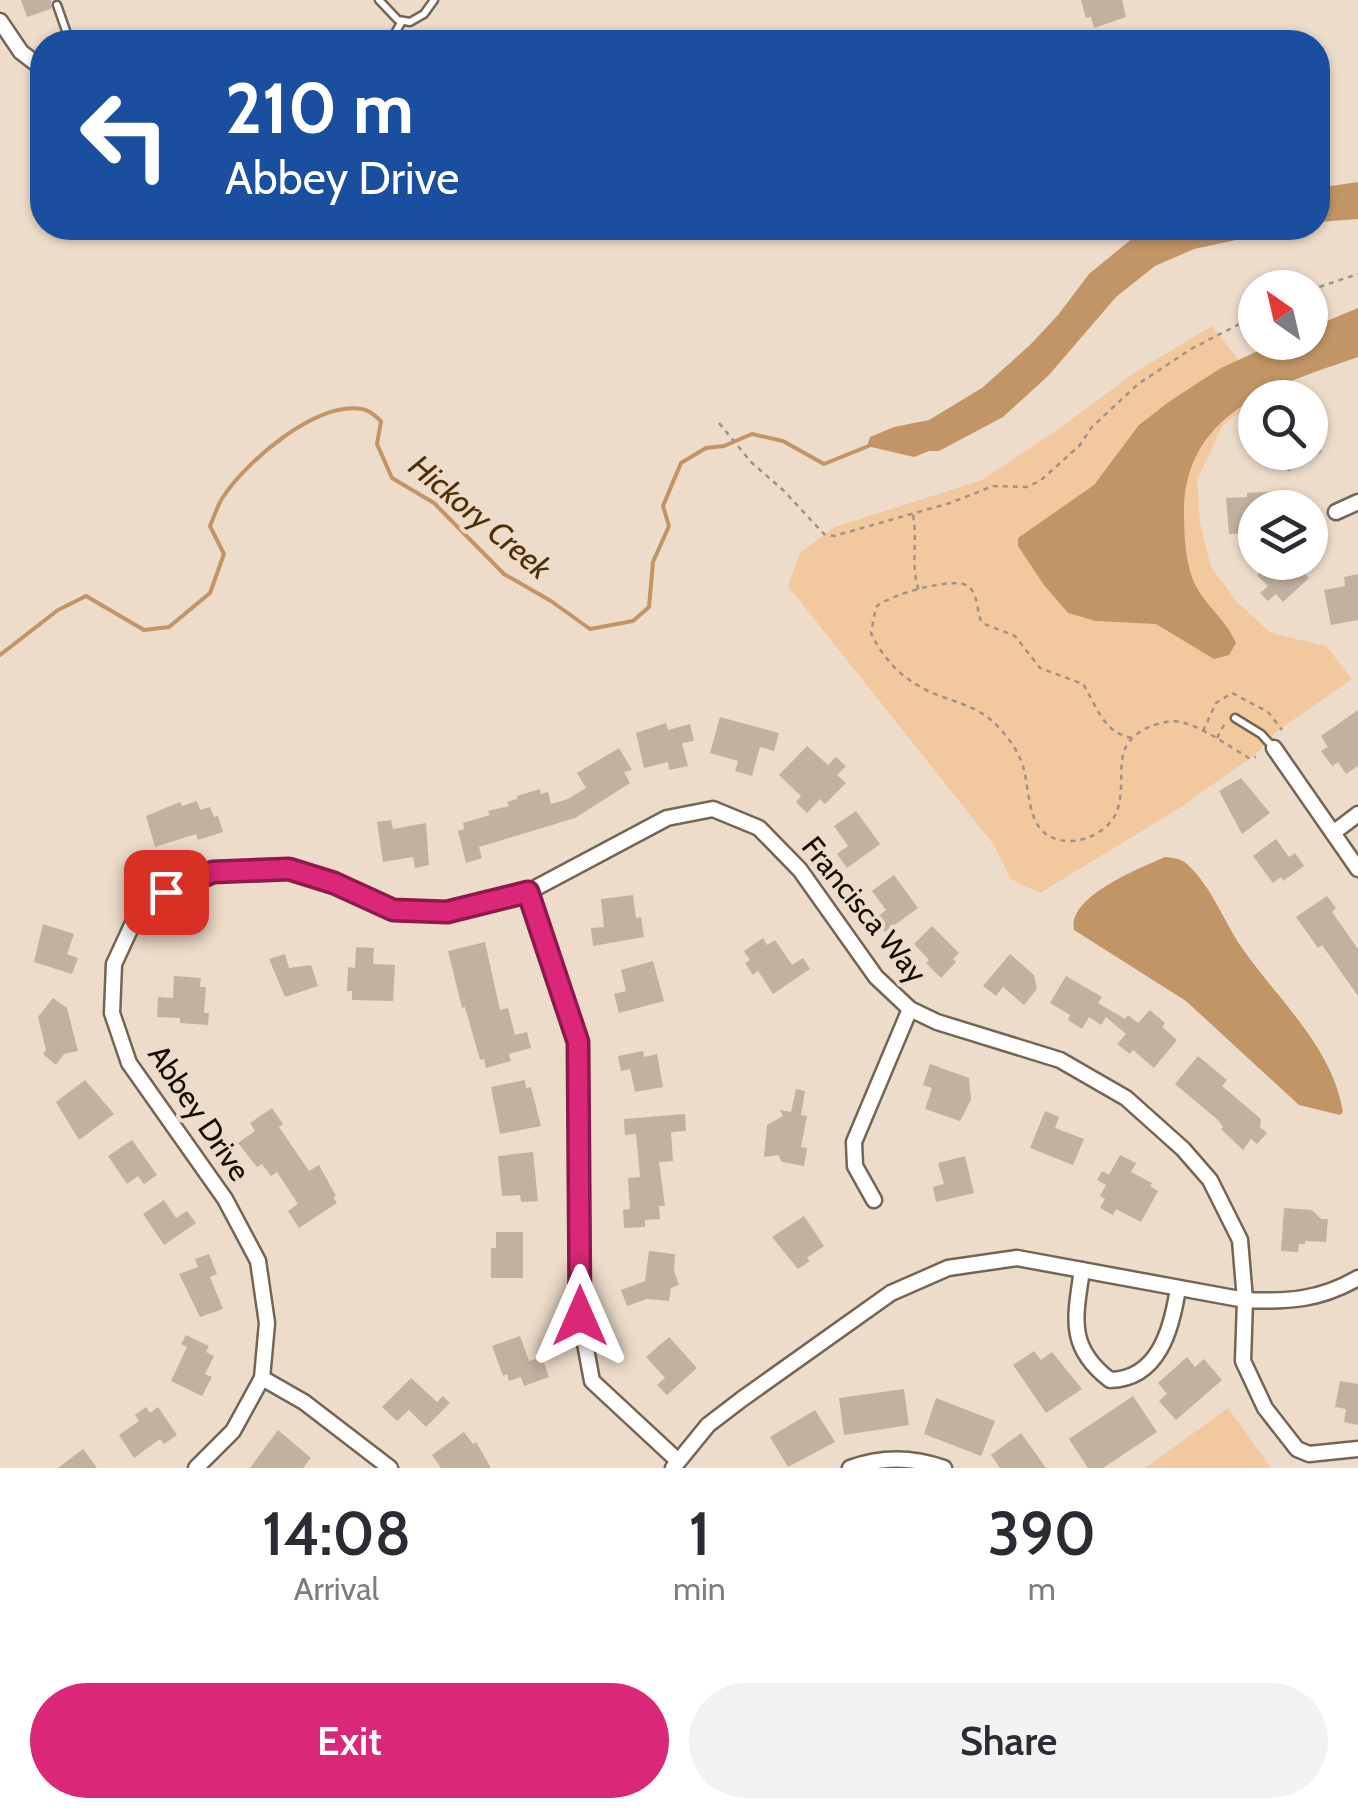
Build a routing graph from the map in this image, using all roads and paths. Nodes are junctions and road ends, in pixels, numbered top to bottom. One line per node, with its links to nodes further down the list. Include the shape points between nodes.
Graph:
1 (379, 0): 4 (lane)
2 (434, 0): 4 (lane, via 418,20)
3 (58, 5): 6 (lane)
4 (402, 20): 7 (lane)
5 (0, 21): 8 (street)
6 (66, 30)
7 (397, 30)
8 (30, 58)
9 (1358, 274): 10 (path)
10 (1328, 284)
11 (1238, 324): 15 (path, via 1138,384 1040,480 1026,487 993,486)
12 (719, 423): 15 (path, via 824,534)
13 (1358, 502): 14 (street)
14 (1336, 512)
15 (912, 514): 16 (path)
16 (919, 591): 18 (path, via 966,584 982,623 1015,636 1040,668 1083,684 1111,730); 18 (path, via 892,595 876,606 871,633 879,650 912,684 990,719 1018,755 1029,809 1052,837 1080,840 1106,828 1120,804 1121,760)
17 (1235, 718): 19 (path); 20 (lane)
18 (1132, 738): 19 (path, via 1155,725 1181,722)
19 (1216, 740): 21 (path)
20 (1274, 748): 24 (street)
21 (1256, 756)
22 (1358, 814): 24 (street)
23 (667, 818): 26 (street, Abbey Drive); 27 (street, Francisca Way, via 712,809 759,828 800,870 876,977)
24 (1333, 833): 25 (street)
25 (1358, 868)
26 (528, 892): 33 (street, Abbey Drive, via 447,912 393,910 289,869 213,872 166,892 133,923 114,964 112,1013 129,1062 224,1199 258,1261 268,1323); 35 (street, via 578,1042 580,1316 592,1381)
27 (910, 1009): 28 (street, via 854,1142 855,1166); 32 (street, Francisca Way, via 1060,1060 1126,1098 1161,1128 1202,1168 1227,1212 1240,1240)
28 (874, 1200)
29 (1082, 1270): 31 (street); 31 (street, via 1074,1324 1082,1349 1110,1380 1124,1380 1155,1359 1173,1320); 35 (street, via 1017,1258 948,1268 891,1292 708,1425)
30 (1358, 1278): 32 (street, via 1331,1294)
31 (1178, 1288): 32 (street)
32 (1245, 1300): 34 (street, Francisca Way, via 1243,1361 1286,1438 1309,1454)
33 (262, 1378): 36 (street, Abbey Drive, via 232,1432); 37 (street)
34 (1358, 1449)
35 (675, 1464)
36 (196, 1468)
37 (390, 1468)
38 (850, 1468): 39 (street, via 890,1458)
39 (944, 1468)

